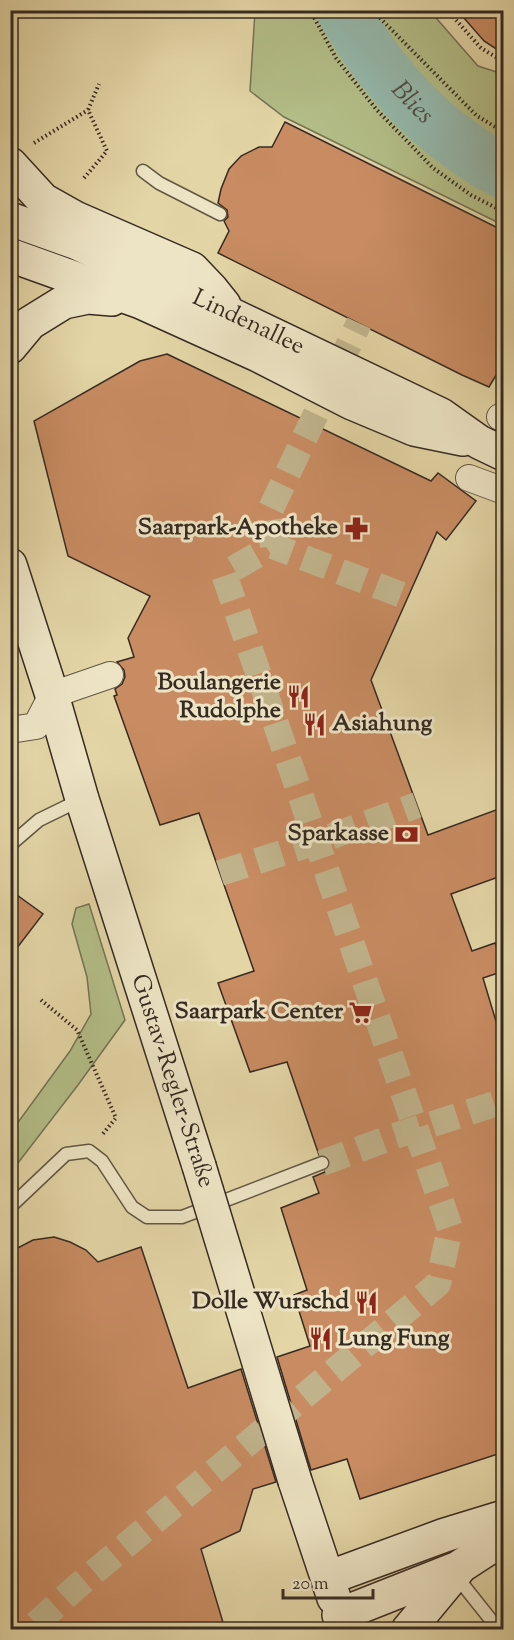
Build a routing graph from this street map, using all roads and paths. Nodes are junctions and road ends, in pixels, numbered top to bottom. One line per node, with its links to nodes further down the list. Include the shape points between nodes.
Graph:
1 (310, 10): 11 (path, via 336,58 376,109 433,168)
2 (376, 10): 7 (path, via 477,116)
3 (447, 10): 4 (path, via 481,48)
4 (504, 62)
5 (99, 84): 6 (path)
6 (88, 110): 8 (path); 10 (path, via 107,151)
7 (504, 132)
8 (21, 155): 16 (main road, via 43,200 192,269)
9 (143, 171): 12 (lane)
10 (84, 178)
11 (504, 212)
12 (220, 214)
13 (10, 219): 16 (main road, Lindenallee, via 77,243)
14 (10, 255): 15 (main road, Lindenallee)
15 (141, 302): 17 (main road, via 88,297 64,302 30,323); 18 (main road, Lindenallee, via 414,429)
16 (230, 314): 18 (main road, Lindenallee, via 441,415)
17 (10, 347)
18 (491, 448)
19 (470, 478): 20 (street)
20 (504, 490)
21 (10, 565): 23 (main road, Gustav-Regler-Straße)
22 (110, 675): 23 (street)
23 (52, 695): 24 (street, via 36,726); 25 (main road, Gustav-Regler-Straße)
24 (10, 730)
25 (82, 799): 26 (lane, via 39,820); 34 (main road, Gustav-Regler-Straße, bridge)
26 (10, 845)
27 (40, 1000): 28 (path, via 77,1030 116,1118)
28 (89, 1151): 29 (lane, via 102,1161 132,1207 147,1217 182,1217); 30 (lane, via 66,1154)
29 (322, 1163)
30 (10, 1207)
31 (504, 1517): 34 (main road, via 445,1535)
32 (504, 1538): 33 (main road)
33 (458, 1568): 34 (main road); 35 (main road); 36 (lane, via 464,1586)
34 (336, 1605)
35 (408, 1629)
36 (499, 1629)

